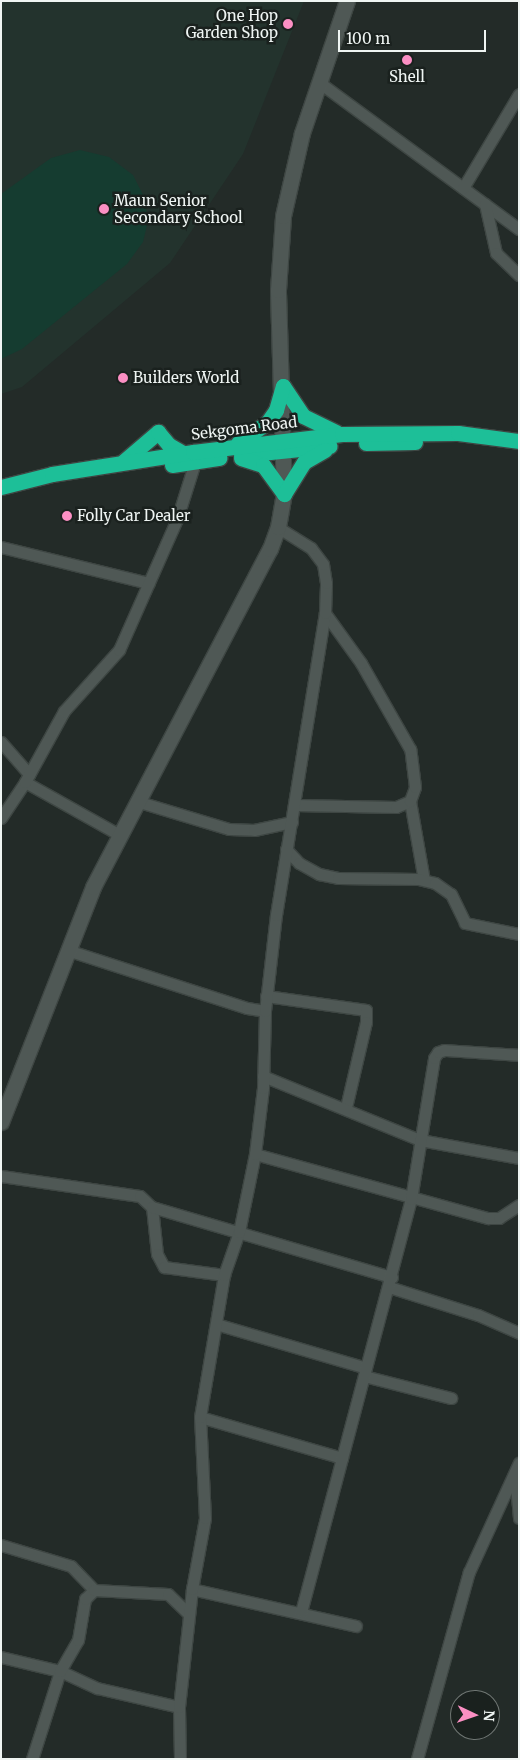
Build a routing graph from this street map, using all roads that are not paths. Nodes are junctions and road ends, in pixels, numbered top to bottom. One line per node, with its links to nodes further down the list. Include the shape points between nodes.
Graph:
1 (348, 1): 2 (street)
2 (320, 83): 4 (street); 8 (street, via 302,133 283,216 278,290)
3 (519, 94): 4 (street)
4 (463, 188): 5 (street)
5 (485, 204): 6 (street); 7 (street, via 496,253 503,264)
6 (519, 229)
7 (519, 276)
8 (283, 386): 9 (highway, via 303,416); 11 (street); 12 (highway, via 276,410 267,423)
9 (342, 439): 10 (highway, Sekgoma Road, via 458,433); 11 (highway, Sekgoma Road); 16 (highway, via 310,456 292,476)
10 (519, 441)
11 (283, 445): 12 (highway, Sekgoma Road); 16 (street)
12 (233, 451): 13 (highway, Sekgoma Road); 16 (highway, via 263,465)
13 (189, 458): 14 (highway, Sekgoma Road); 14 (highway, via 169,445 158,432); 15 (highway, Sekgoma Road, via 54,484); 19 (street, via 177,519)
14 (120, 464): 15 (highway, Sekgoma Road, via 52,474)
15 (1, 487)
16 (284, 494): 17 (street)
17 (278, 527): 20 (street, via 311,548 323,564 326,583); 23 (street, via 270,549)
18 (1, 547): 19 (street)
19 (149, 584): 22 (street, via 120,650 64,711)
20 (324, 613): 24 (street, via 361,663 410,749 415,787); 25 (street)
21 (1, 742): 22 (street)
22 (27, 778): 26 (street); 28 (street)
23 (136, 801): 27 (street, via 229,830 254,830); 28 (street)
24 (410, 801): 25 (street, via 396,807); 30 (street)
25 (295, 805): 27 (street)
26 (1, 818)
27 (292, 822): 29 (street)
28 (118, 834): 32 (street)
29 (286, 849): 30 (street, via 299,863 319,874 338,878); 33 (street)
30 (424, 880): 31 (street, via 435,882 451,894 465,923)
31 (519, 934)
32 (67, 950): 34 (street); 38 (street)
33 (266, 996): 34 (street); 37 (street, via 366,1010)
34 (265, 1011): 36 (street)
35 (519, 1055): 39 (street, via 438,1052)
36 (263, 1076): 37 (street); 40 (street)
37 (346, 1107): 39 (street)
38 (1, 1122)
39 (420, 1140): 41 (street); 43 (street)
40 (255, 1154): 43 (street); 46 (street)
41 (519, 1158)
42 (1, 1176): 45 (street, via 125,1192 147,1200)
43 (411, 1199): 44 (street, via 488,1218 499,1218); 48 (street)
44 (519, 1205)
45 (152, 1207): 46 (street); 47 (street, via 157,1254 164,1267)
46 (239, 1232): 47 (street); 48 (street)
47 (224, 1275): 49 (street)
48 (390, 1282): 50 (street); 51 (street)
49 (216, 1324): 51 (street); 53 (street)
50 (519, 1333)
51 (365, 1372): 52 (street); 54 (street)
52 (451, 1398)
53 (200, 1417): 54 (street); 58 (street, via 205,1518)
54 (342, 1458): 60 (street)
55 (517, 1468): 56 (street); 68 (street, via 469,1572)
56 (519, 1518)
57 (1, 1545): 59 (street, via 72,1566)
58 (192, 1589): 60 (street); 61 (street)
59 (94, 1590): 61 (street, via 168,1594); 64 (street, via 85,1599 72,1655)
60 (300, 1612): 62 (street)
61 (189, 1614): 65 (street)
62 (356, 1626)
63 (1, 1657): 64 (street)
64 (60, 1671): 65 (street, via 97,1688); 66 (street)
65 (179, 1707): 67 (street)
66 (32, 1759)
67 (180, 1759)
68 (416, 1759)

